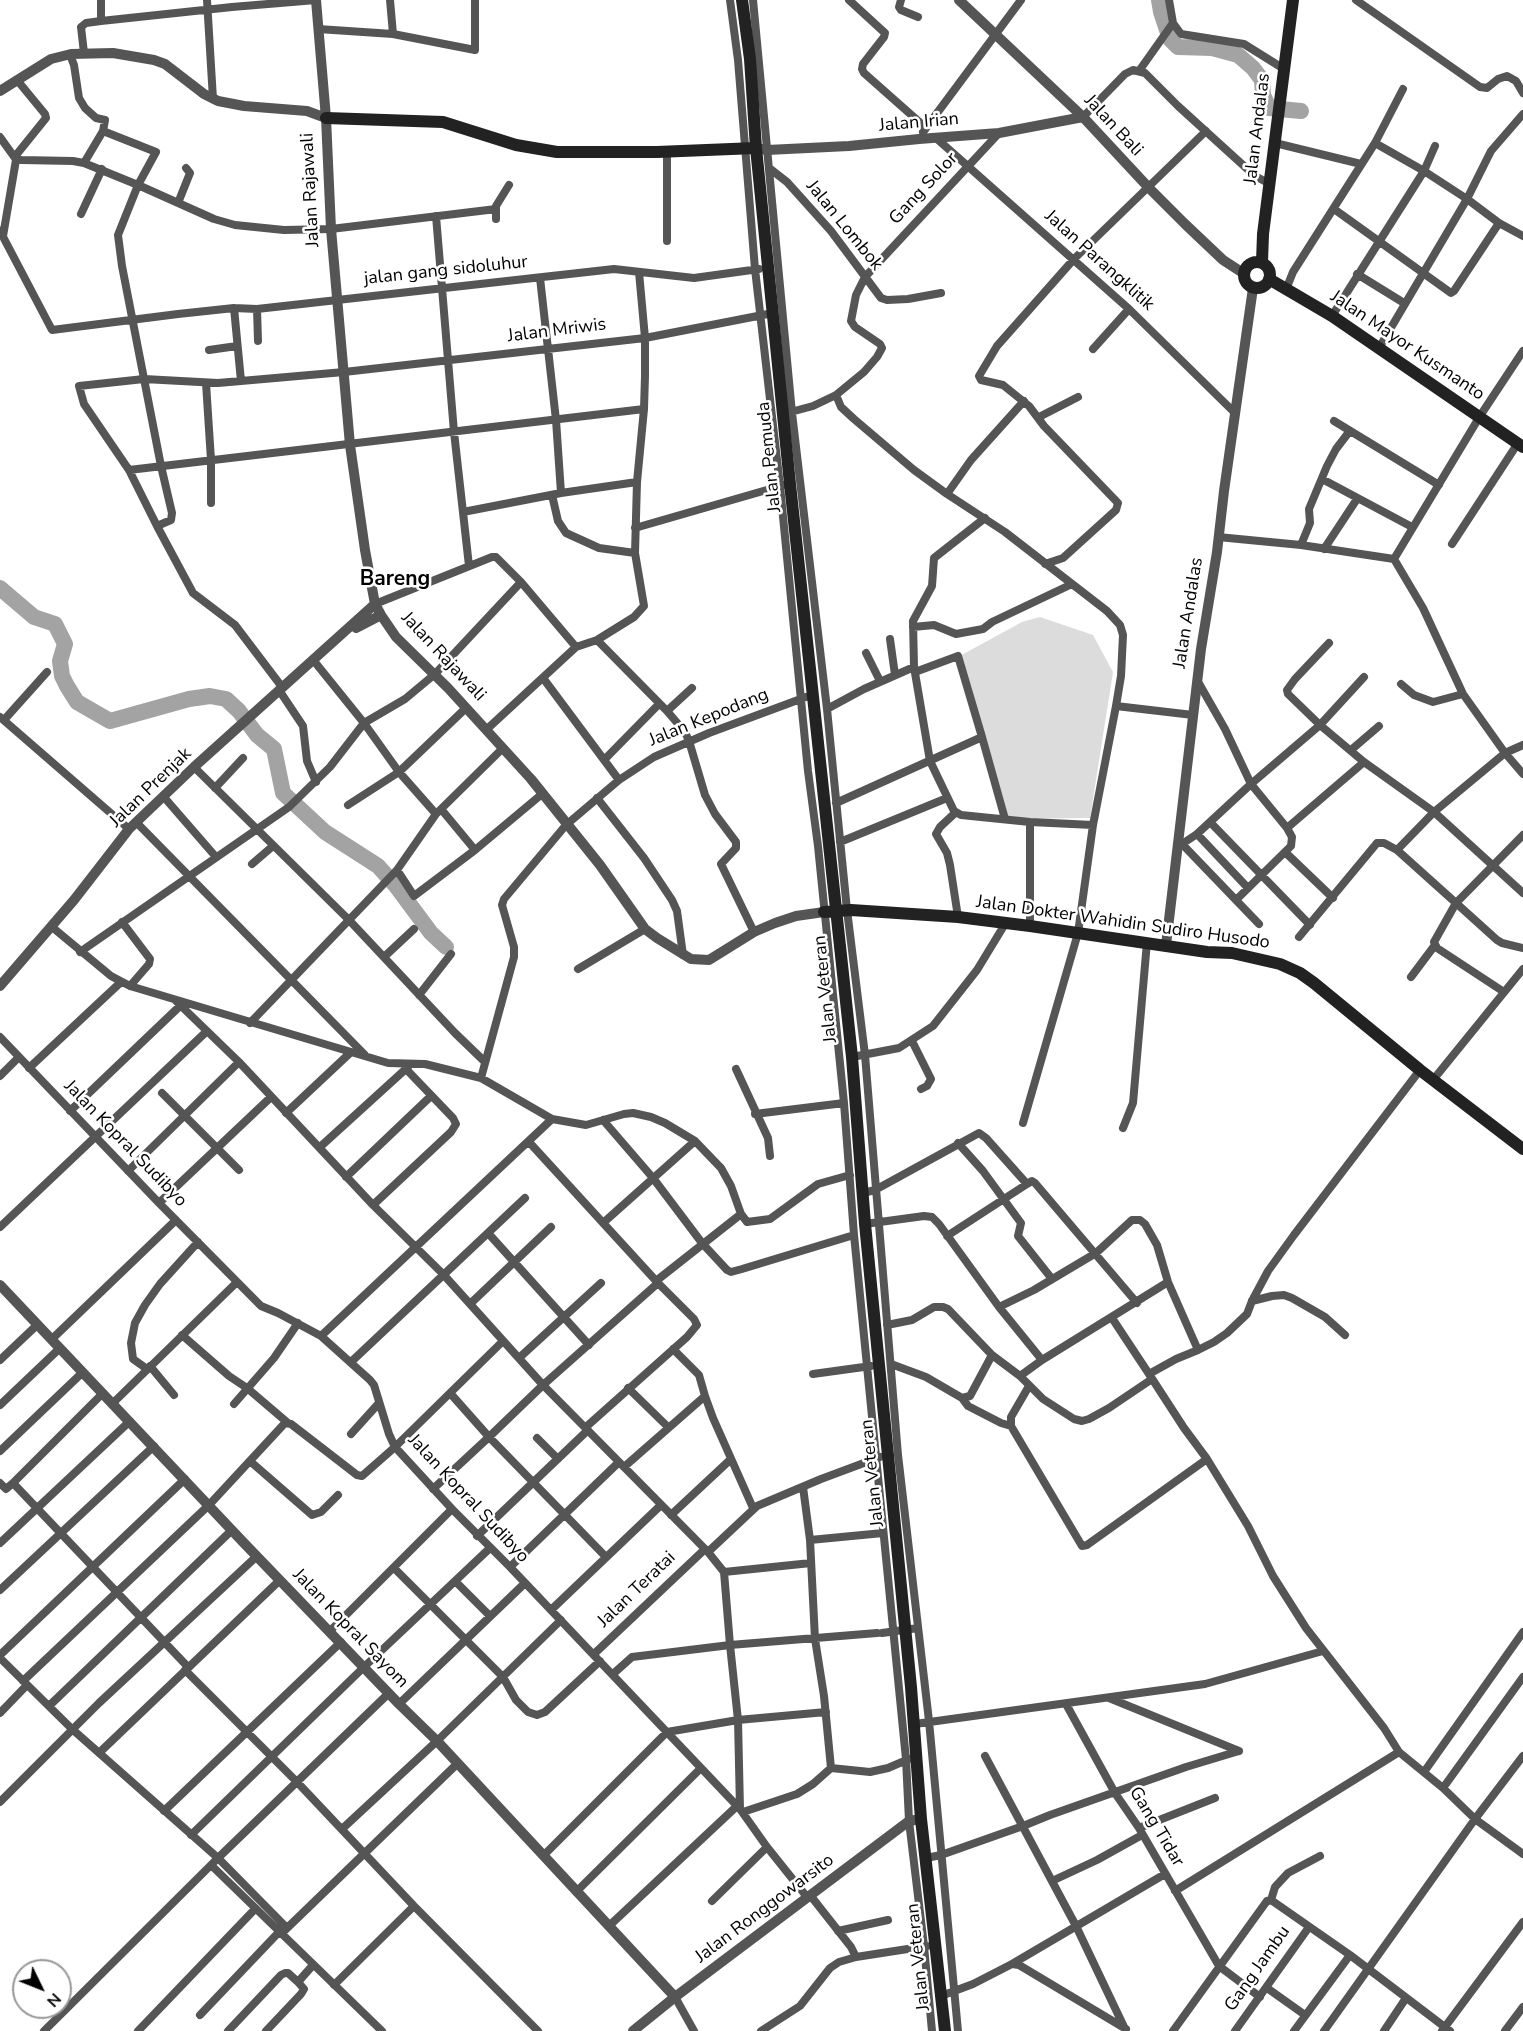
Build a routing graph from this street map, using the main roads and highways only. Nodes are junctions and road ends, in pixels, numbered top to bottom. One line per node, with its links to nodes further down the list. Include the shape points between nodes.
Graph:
1 (742, 0): 4 (main road, Jalan Pemuda)
2 (1293, 0): 5 (main road, Jalan Andalas)
3 (326, 118): 4 (main road, via 443,122 543,151)
4 (756, 149): 8 (main road, Jalan Pemuda, via 770,236 766,314 788,413 785,485 801,569 808,697)
5 (1262, 262): 6 (main road, Jalan Andalas, via 1269,269); 6 (main road, via 1250,263 1243,273 1244,280 1253,288 1265,285)
6 (1269, 279): 7 (main road, Jalan Mayor Kusmanto, via 1332,316)
7 (1520, 445)
8 (835, 911): 9 (main road, Jalan Dokter Wahidin Sudiro Husodo, via 1030,926 1280,964 1300,973); 10 (main road, Jalan Veteran, via 858,1056 858,1126 869,1192 885,1364 887,1456 912,1628 915,1724 911,1758 915,1820 926,1858 930,1946 947,1993)
9 (1523, 1149)
10 (945, 2031)

